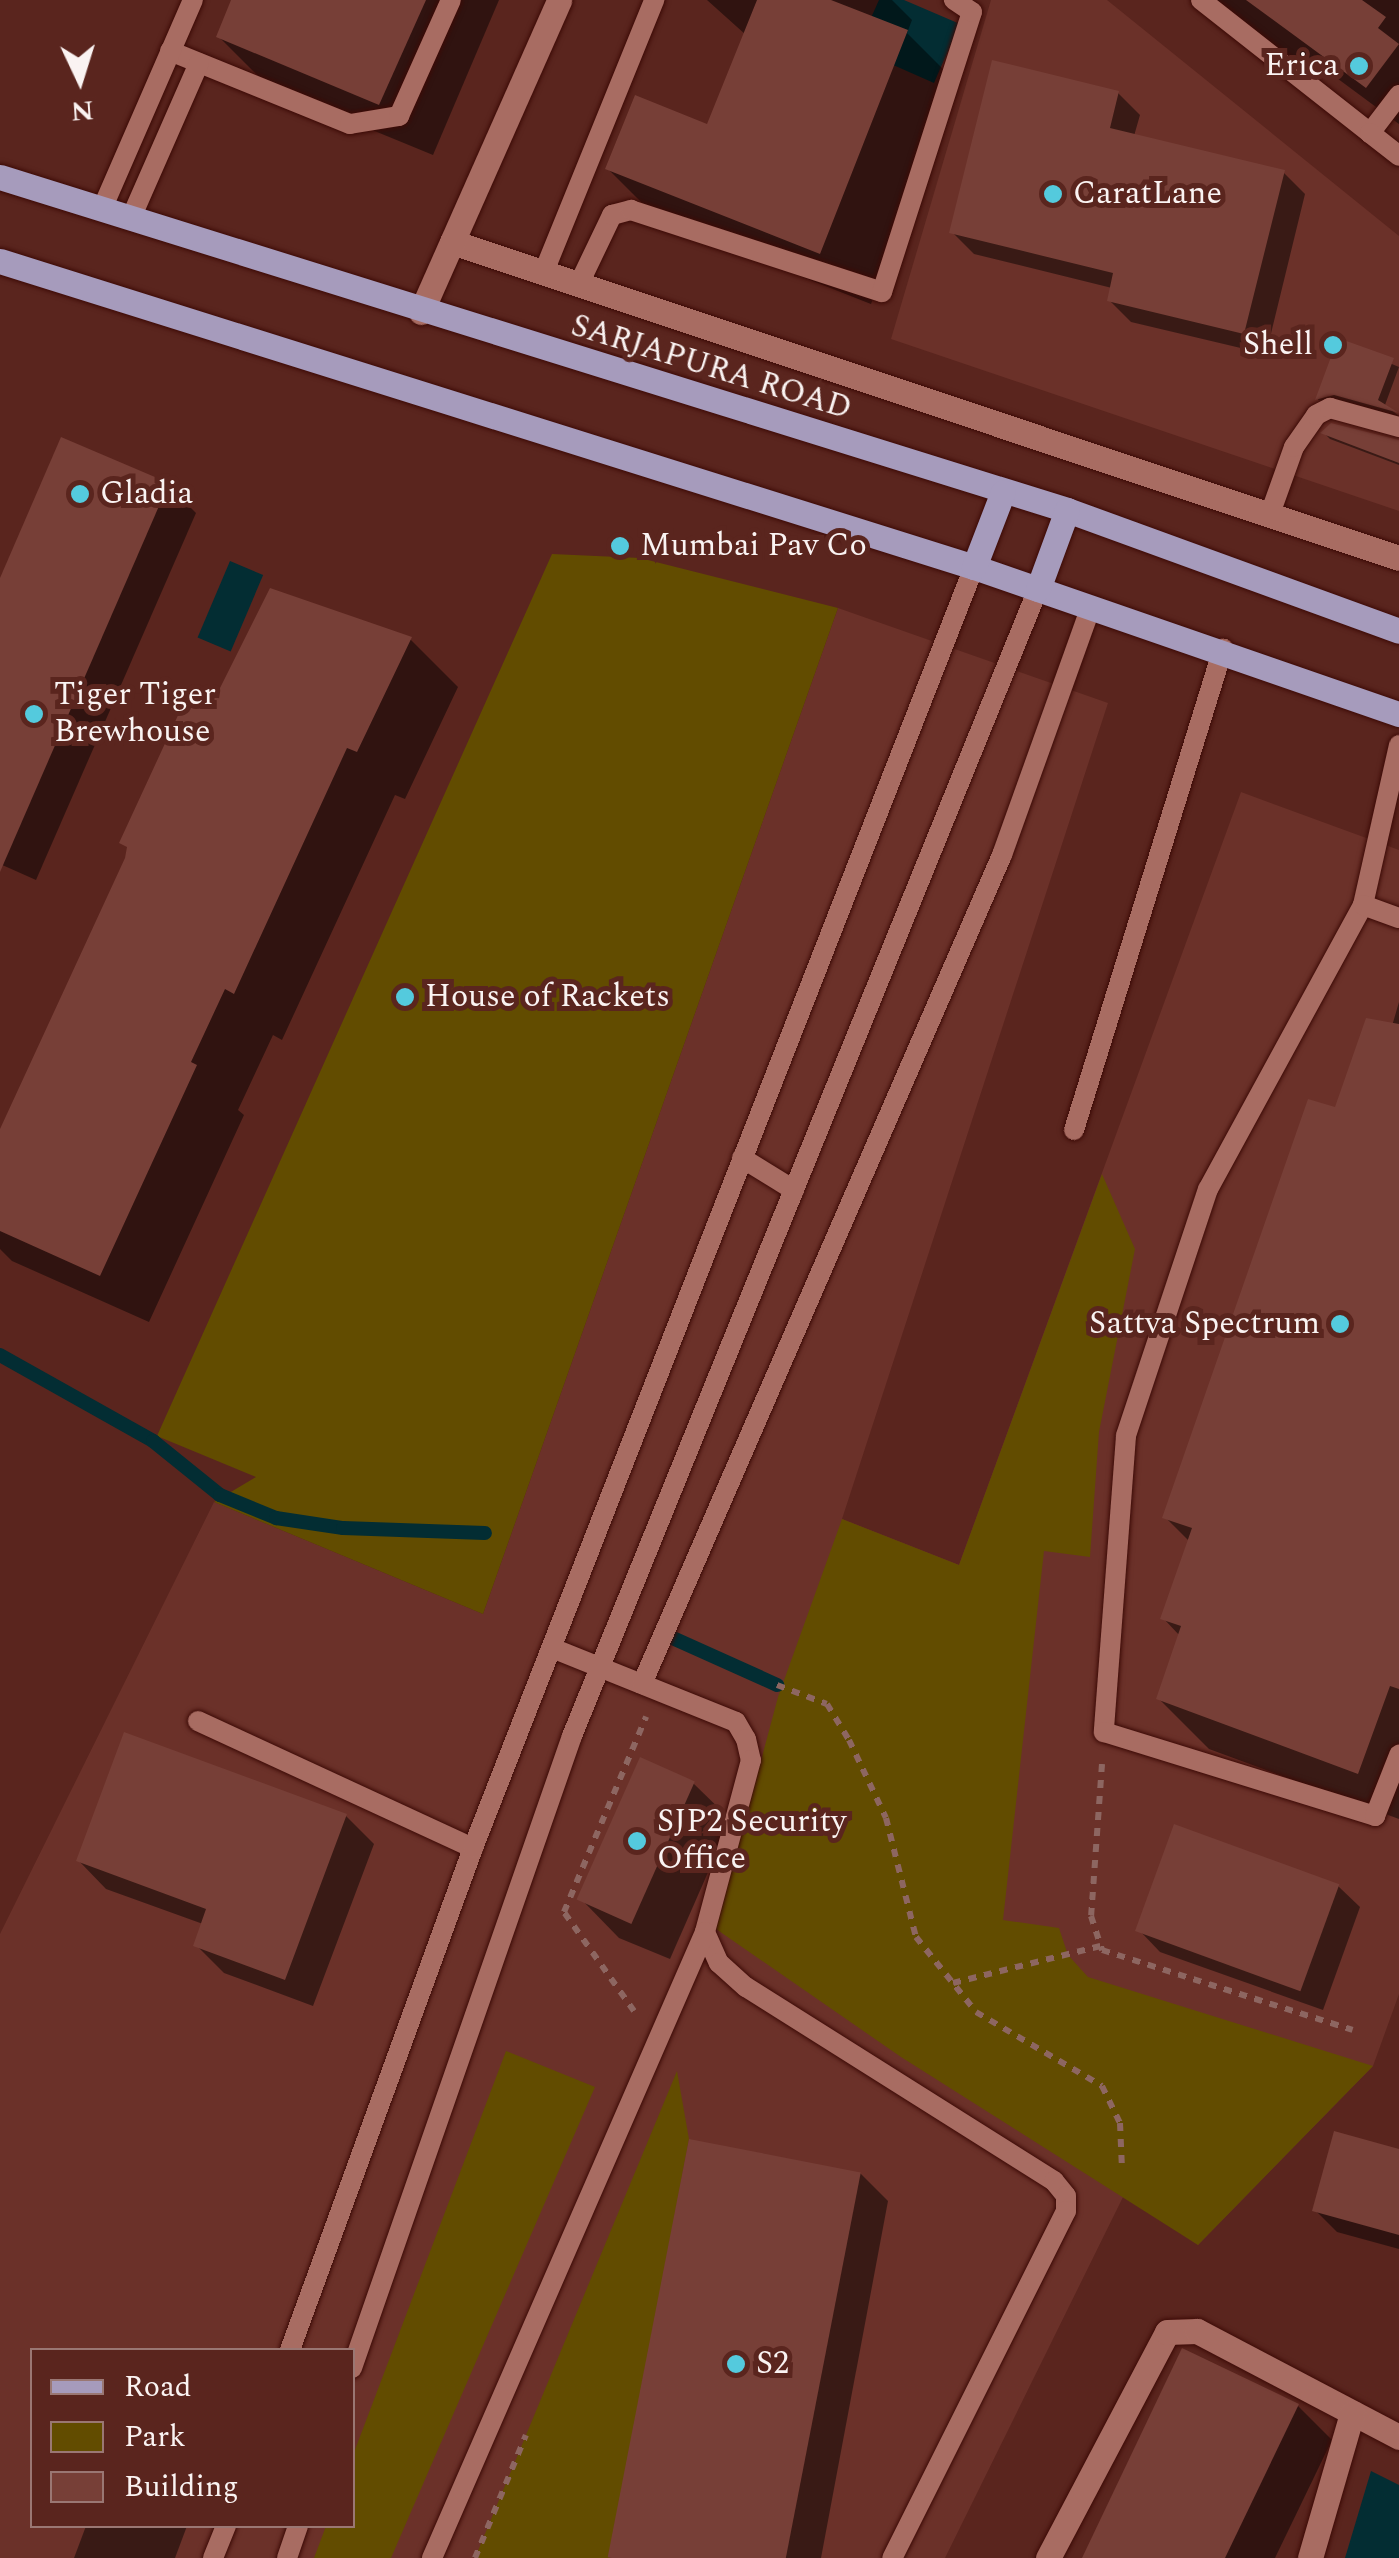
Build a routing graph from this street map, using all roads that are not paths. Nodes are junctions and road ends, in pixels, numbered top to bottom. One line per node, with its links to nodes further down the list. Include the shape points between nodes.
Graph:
1 (193, 0): 7 (lane)
2 (451, 0): 8 (lane, via 399,116 350,124)
3 (559, 0): 15 (street)
4 (654, 0): 17 (lane)
5 (954, 0): 18 (lane, via 972,12 882,292 631,210 612,215)
6 (1201, 0): 10 (lane)
7 (170, 51): 8 (lane); 13 (lane)
8 (199, 63): 14 (lane)
9 (1399, 95): 10 (lane)
10 (1370, 133): 11 (lane)
11 (1399, 156)
12 (0, 177): 13 (main road, SARJAPURA ROAD)
13 (102, 209): 14 (main road, SARJAPURA ROAD)
14 (131, 218): 19 (main road, SARJAPURA ROAD)
15 (452, 242): 17 (street); 19 (street)
16 (0, 262): 25 (main road)
17 (543, 274): 18 (street)
18 (578, 286): 23 (street)
19 (421, 312): 21 (main road, SARJAPURA ROAD)
20 (1399, 426): 23 (lane, via 1330,408 1316,415 1294,447)
21 (1004, 492): 22 (main road, SARJAPURA ROAD); 25 (main road)
22 (1068, 510): 26 (main road); 28 (main road, SARJAPURA ROAD)
23 (1270, 514): 24 (street)
24 (1399, 558)
25 (974, 566): 26 (main road); 35 (lane)
26 (1038, 589): 27 (main road); 36 (lane)
27 (1091, 606): 29 (main road); 39 (lane, via 1002,854)
28 (1399, 631)
29 (1223, 649): 30 (main road); 34 (lane)
30 (1399, 714)
31 (1399, 745): 32 (lane)
32 (1362, 905): 33 (lane); 41 (lane, via 1208,1190 1126,1436 1104,1732 1374,1816)
33 (1399, 918)
34 (1074, 1130)
35 (742, 1158): 36 (lane); 37 (lane)
36 (794, 1190): 38 (lane)
37 (552, 1648): 38 (lane); 42 (lane)
38 (600, 1669): 39 (lane); 45 (lane)
39 (642, 1684): 43 (lane, via 736,1722 746,1739 751,1760)
40 (198, 1720): 42 (lane)
41 (1399, 1755)
42 (473, 1848): 44 (lane)
43 (706, 1932): 52 (lane); 53 (lane, via 720,1963 746,1987 1054,2180 1066,2196 1066,2210)
44 (291, 2348)
45 (355, 2360)
46 (1352, 2413): 47 (street); 54 (street, via 1197,2332 1167,2332); 55 (street)
47 (1399, 2437)
48 (225, 2528): 50 (lane)
49 (297, 2528): 51 (lane)
50 (213, 2558)
51 (287, 2558)
52 (432, 2558)
53 (892, 2558)
54 (1048, 2558)
55 (1310, 2558)

